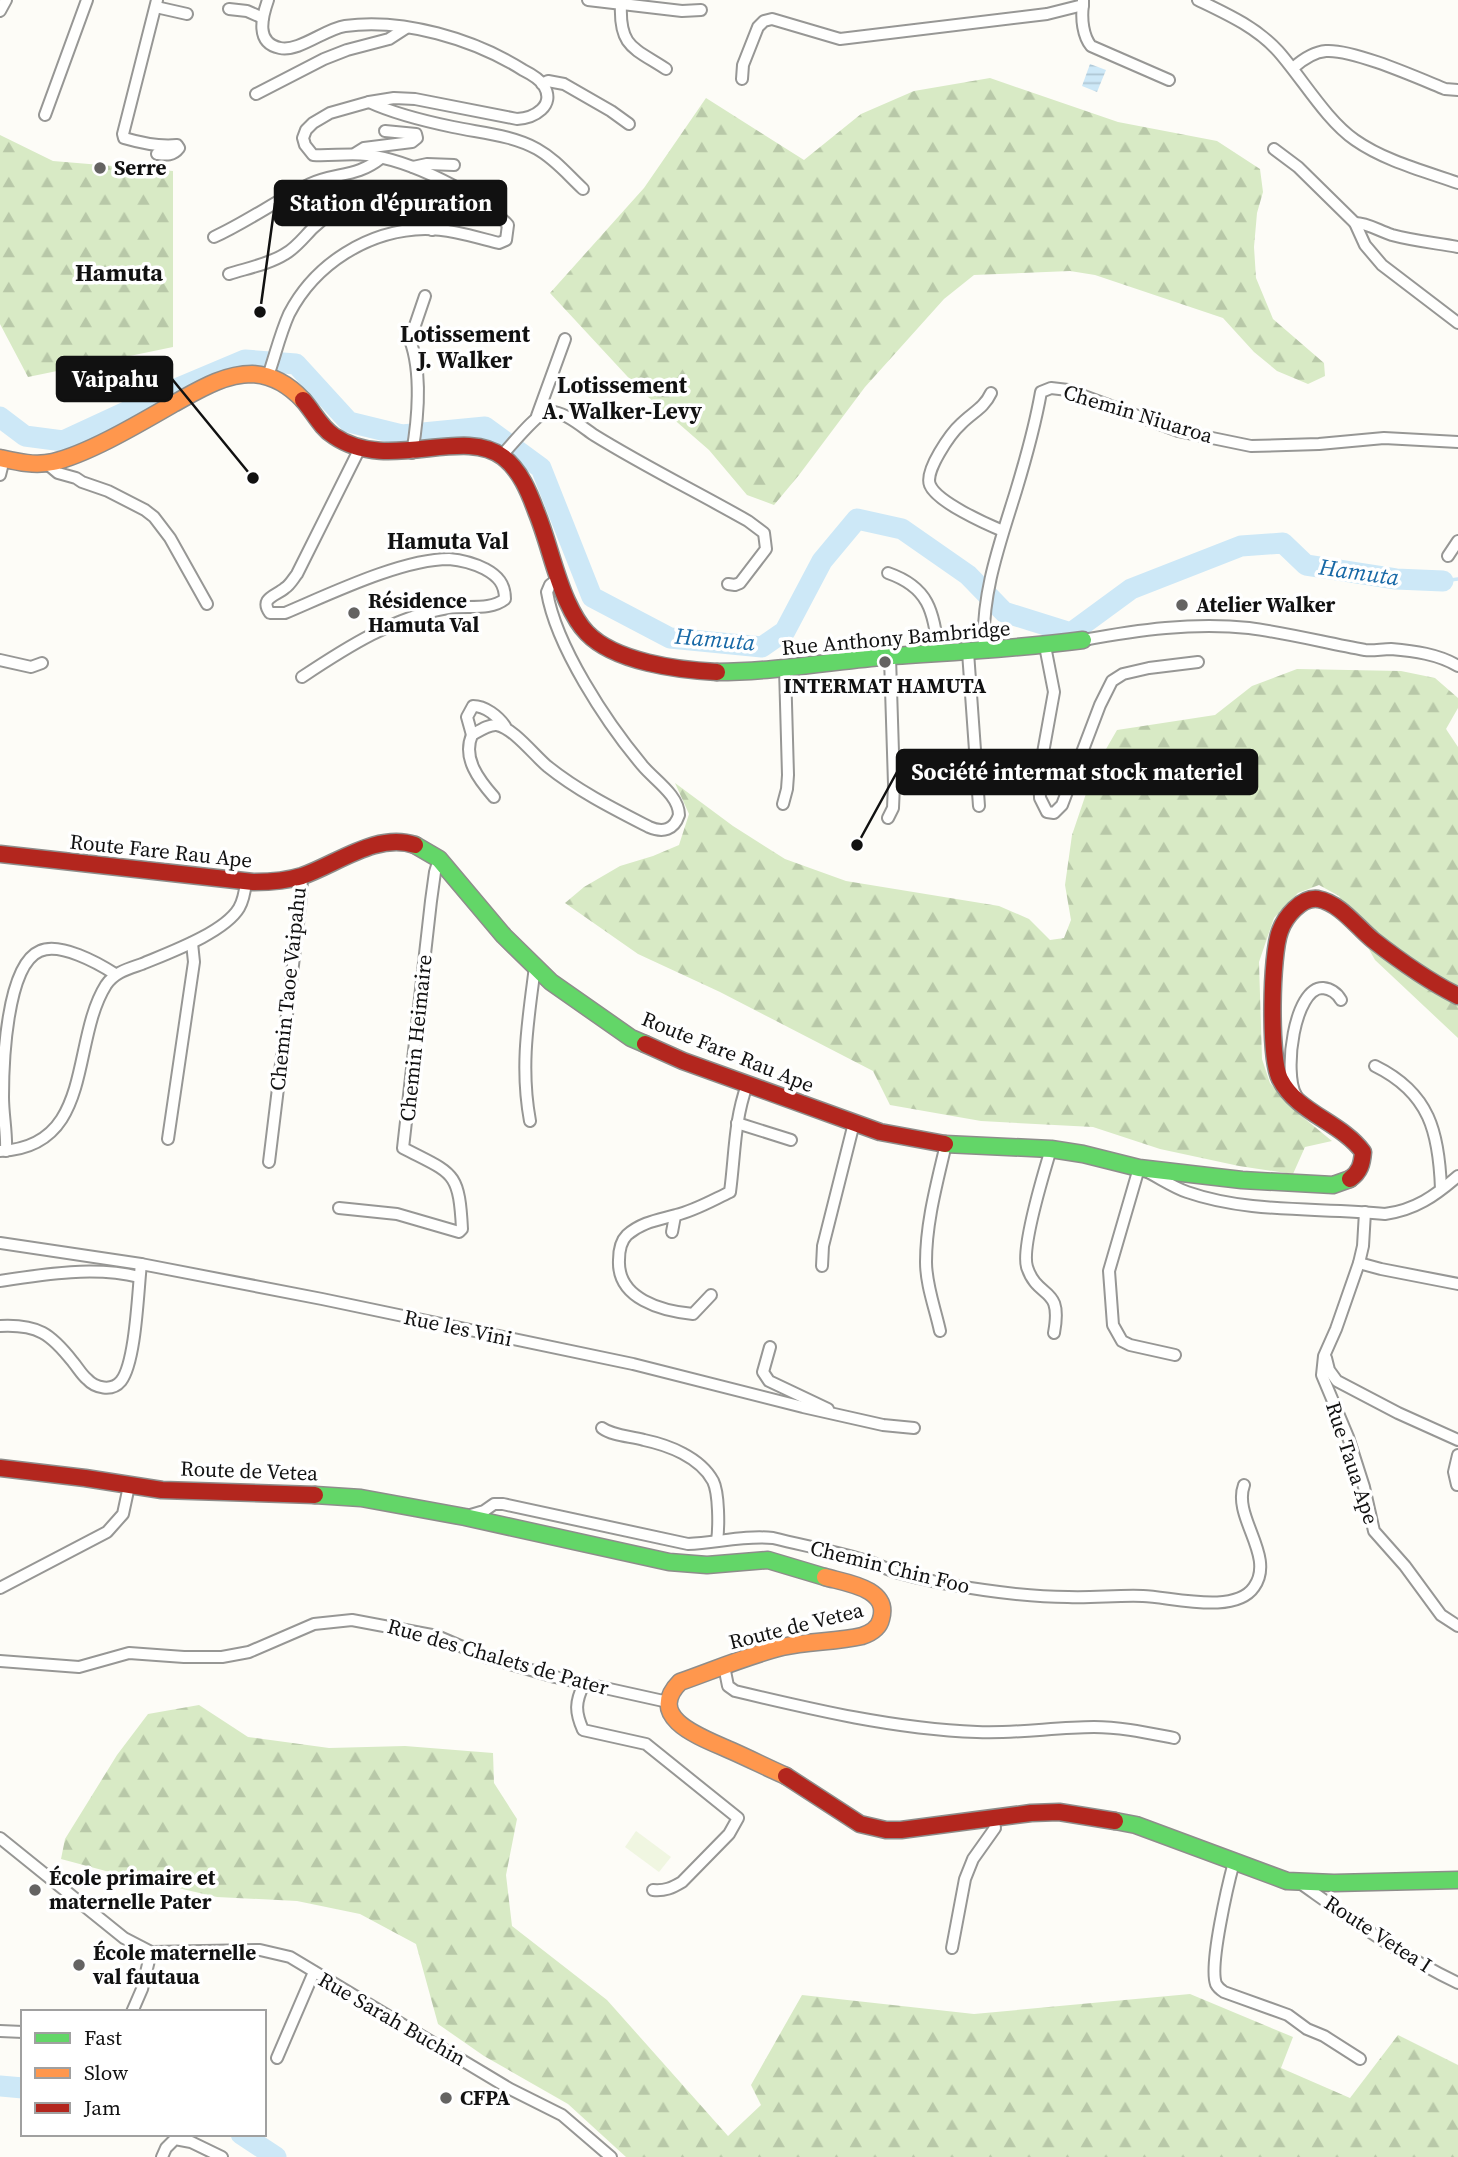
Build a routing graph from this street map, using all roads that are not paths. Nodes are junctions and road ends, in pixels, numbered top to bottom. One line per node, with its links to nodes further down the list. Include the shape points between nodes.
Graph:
1 (6, 0): 11 (street)
2 (87, 0): 23 (street)
3 (268, 0): 13 (street)
4 (588, 0): 8 (street)
5 (1198, 0): 15 (street, via 1262,35)
6 (157, 3): 12 (street); 27 (street, via 123,134 135,145 179,148 176,153)
7 (1083, 3): 17 (street, via 1047,14 840,39 764,20 743,65); 18 (street, via 1084,33 1091,47)
8 (621, 5): 10 (street); 16 (street, via 621,27 630,45)
9 (229, 9): 13 (street)
10 (701, 10)
11 (0, 11)
12 (187, 14)
13 (262, 18): 14 (street, via 261,32 281,48 342,27)
14 (405, 28): 19 (street, via 489,51); 21 (street, via 389,39 347,50)
15 (1293, 68): 20 (street, via 1311,55 1345,53); 32 (street, via 1353,139 1379,154)
16 (666, 69)
17 (742, 79)
18 (1168, 80)
19 (542, 84): 22 (street, via 545,105 529,118 415,99); 24 (street, via 564,84)
20 (1458, 90)
21 (256, 94)
22 (369, 102): 28 (street, via 330,113 313,123 303,138 313,155); 33 (street, via 537,149)
23 (45, 115)
24 (629, 124)
25 (385, 131): 28 (street, via 408,132 417,138)
26 (1274, 149): 34 (street)
27 (157, 154)
28 (354, 154): 29 (street)
29 (381, 158): 31 (street); 36 (street, via 362,171 312,184)
30 (454, 165): 31 (street)
31 (413, 167): 35 (street, via 484,205 508,225 509,232 499,243)
32 (1458, 183)
33 (583, 189)
34 (1355, 223): 37 (street); 40 (street, via 1365,246 1382,265)
35 (432, 230): 38 (street, via 421,214 403,204 357,200 320,221 286,254); 42 (street, via 381,237 337,258 317,274 289,314)
36 (214, 237)
37 (1458, 247)
38 (229, 274)
39 (425, 296): 47 (street, via 410,340 415,353)
40 (1458, 323)
41 (565, 338): 44 (street)
42 (269, 372): 46 (street, via 300,396 333,436); 50 (street, via 235,375 211,384 80,452)
43 (991, 393): 52 (street, via 979,411 959,425 929,477 939,495)
44 (537, 416): 48 (street); 57 (street, via 553,412 565,417 764,533 766,549 740,583)
45 (1458, 442): 52 (street, Chemin Niuaroa, via 1384,438 1251,446 1180,432 1068,390 1051,388 1041,392)
46 (360, 448): 47 (street, via 381,453); 69 (street, via 297,574 269,599 267,610 285,613 398,569 450,559 489,571 505,588 505,598 498,605 447,608 396,624)
47 (413, 449): 48 (street, via 475,446)
48 (504, 453): 56 (street, Rue Anthony Bambridge, via 542,521)
49 (2, 458): 50 (street); 51 (street)
50 (46, 463): 58 (street, via 58,473 108,491 154,517)
51 (0, 475)
52 (1003, 531): 61 (street, Chemin Niuaroa)
53 (1458, 541): 54 (street)
54 (1448, 556)
55 (888, 573): 62 (street, via 918,588 928,604)
56 (559, 578): 68 (street, Rue Anthony Bambridge, via 577,621 610,649 675,670 747,673); 70 (street, via 547,592 569,651 618,735 676,801 678,820 666,830 649,827 563,777)
57 (728, 584)
58 (207, 604)
59 (1083, 640): 60 (street, Rue Anthony Bambridge); 67 (street, Rue Anthony Bambridge, via 1167,627 1247,628 1368,650 1428,654)
60 (1045, 646): 61 (street, Rue Anthony Bambridge); 65 (street, via 1054,692 1039,775 1040,798 1047,812 1054,813 1062,806 1112,681 1149,667)
61 (976, 651): 62 (street, Rue Anthony Bambridge); 74 (street, Chemin Niuaroa)
62 (939, 654): 63 (street, Rue Anthony Bambridge)
63 (890, 657): 68 (street, Rue Anthony Bambridge); 75 (street, via 894,784)
64 (0, 660): 66 (street, via 31,667)
65 (1198, 662)
66 (42, 663)
67 (1458, 666)
68 (785, 668): 73 (street, via 788,775)
69 (302, 677)
70 (506, 729): 71 (street, via 496,725); 71 (street, via 487,709 473,706 467,717)
71 (472, 734): 72 (street, via 468,753)
72 (494, 797)
73 (783, 804)
74 (979, 806)
75 (888, 818)
76 (0, 854): 79 (street, Route Fare Rau Ape)
77 (439, 859): 78 (street, Route Fare Rau Ape, via 417,846 391,842); 81 (street, Route Fare Rau Ape); 100 (street, Chemin Heimaire, via 404,1148 452,1177 459,1192 462,1228 459,1233 397,1214)
78 (301, 876): 79 (street, Route Fare Rau Ape); 96 (street, Chemin Taoe Vaipahu)
79 (246, 882): 80 (street, via 239,908)
80 (192, 943): 82 (street); 91 (street, via 194,962)
81 (535, 967): 86 (street, Route Fare Rau Ape, via 631,1038); 88 (street, via 524,1055)
82 (115, 974): 95 (street, via 92,1017 73,1097 56,1128 44,1138); 95 (street, via 78,955 49,948 23,966 13,992 6,1049)
83 (1458, 996): 87 (street, via 1413,970 1331,904 1317,899 1303,902 1279,931 1275,951 1274,1052 1278,1075)
84 (1341, 1000): 87 (street, via 1331,990 1315,989 1300,1011 1289,1074)
85 (1376, 1066): 99 (street, via 1401,1082 1430,1119)
86 (747, 1085): 89 (street); 90 (street, Route Fare Rau Ape)
87 (1299, 1100): 97 (street, Route Fare Rau Ape, via 1342,1130 1363,1152 1357,1174 1349,1180 1333,1185 1242,1180)
88 (530, 1121)
89 (737, 1123): 92 (street); 102 (street, via 730,1192)
90 (854, 1123): 93 (street, Route Fare Rau Ape); 107 (street)
91 (168, 1139)
92 (791, 1140)
93 (946, 1144): 94 (street, Route Fare Rau Ape); 113 (street, via 926,1263)
94 (1051, 1149): 97 (street, Route Fare Rau Ape); 114 (street, via 1026,1255 1032,1277 1056,1304)
95 (3, 1151)
96 (269, 1162)
97 (1139, 1168): 101 (street, via 1188,1192 1242,1205); 116 (street, via 1109,1271 1113,1325 1122,1341 1130,1345)
98 (1458, 1176): 99 (street)
99 (1441, 1189): 101 (street, via 1419,1206 1401,1212)
100 (339, 1208)
101 (1365, 1212): 105 (street, Rue Taua Ape)
102 (676, 1216): 103 (street); 111 (street, via 650,1221 625,1236 618,1264 623,1279 634,1295 651,1306 693,1314)
103 (672, 1232)
104 (0, 1243): 106 (street, Rue les Vini)
105 (1359, 1263): 110 (street); 117 (street, Rue Taua Ape)
106 (141, 1264): 108 (street); 118 (street, Rue les Vini, via 633,1364)
107 (822, 1266)
108 (139, 1277): 109 (street, via 61,1273); 112 (street, via 130,1354 113,1387 87,1380 55,1339 43,1332)
109 (0, 1281)
110 (1458, 1284)
111 (711, 1295)
112 (0, 1326)
113 (940, 1331)
114 (1054, 1333)
115 (769, 1347): 118 (street, via 763,1371 769,1381)
116 (1175, 1355)
117 (1325, 1355): 121 (street, via 1336,1381); 130 (street, Rue Taua Ape, via 1321,1375 1348,1437 1374,1531 1441,1615)
118 (839, 1415): 120 (street, Rue les Vini)
119 (602, 1428): 128 (street, via 672,1448 705,1470 714,1482)
120 (914, 1428)
121 (1458, 1440)
122 (1458, 1455): 125 (street)
123 (0, 1468): 126 (street, Route de Vetea)
124 (1244, 1485): 128 (street, Chemin Chin Foo, via 1243,1513 1259,1564 1254,1587 1231,1602 1001,1592 898,1573 773,1538)
125 (1457, 1485)
126 (129, 1486): 127 (street, Route de Vetea, via 349,1497); 129 (street, via 123,1514 107,1532)
127 (465, 1517): 128 (street, Chemin Chin Foo, via 503,1504 688,1544); 132 (street, Route de Vetea, via 669,1562 707,1565 768,1560 867,1590 881,1601 881,1622 870,1633 803,1642)
128 (717, 1541)
129 (0, 1587)
130 (1458, 1626)
131 (0, 1661): 133 (street, Rue des Chalets de Pater, via 79,1667 129,1653 226,1656 249,1652 314,1624 352,1620 437,1636 486,1657)
132 (724, 1666): 134 (street, Route de Vetea, via 680,1682); 135 (street, via 728,1686 735,1691 866,1720 981,1732 1097,1727)
133 (584, 1684): 134 (street, Rue des Chalets de Pater); 141 (street, via 575,1709 583,1730 646,1744 738,1818 729,1834 682,1882)
134 (668, 1702): 136 (street, via 685,1730 789,1777 860,1824 901,1830)
135 (1174, 1738)
136 (993, 1817): 138 (street, via 1059,1812 1116,1819); 142 (street, via 995,1828 965,1879)
137 (0, 1838): 143 (street, via 124,1938)
138 (1234, 1862): 140 (street); 150 (street, via 1216,1950 1219,1988 1288,2015)
139 (1458, 1880): 140 (street)
140 (1300, 1882): 145 (street, Route Vetea I, via 1407,1956)
141 (653, 1890)
142 (952, 1948)
143 (151, 1952): 144 (street, Rue Sarah Buchin, via 260,1950 290,1957); 146 (street)
144 (314, 1972): 149 (street); 153 (street, Rue Sarah Buchin, via 562,2115)
145 (1458, 1983)
146 (133, 2010)
147 (0, 2031): 148 (street)
148 (21, 2032)
149 (276, 2059)
150 (1360, 2059)
151 (162, 2157): 152 (street, via 175,2139)
152 (222, 2157)
153 (611, 2157)

